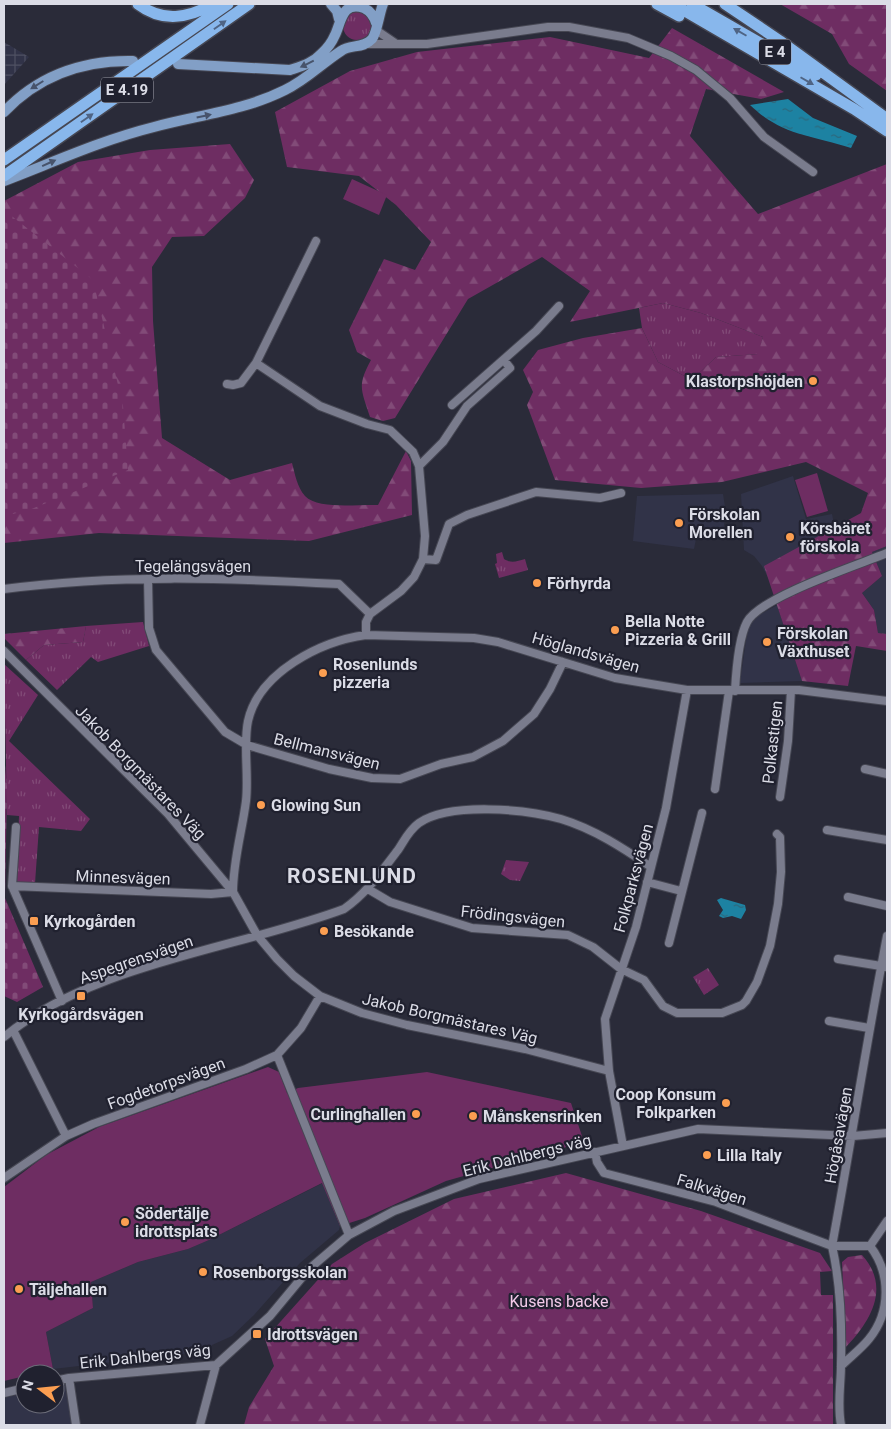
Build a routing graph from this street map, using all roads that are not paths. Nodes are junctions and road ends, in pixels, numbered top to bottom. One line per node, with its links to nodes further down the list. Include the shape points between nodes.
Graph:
1 (138, 4): 2 (highway, via 156,15 175,18)
2 (214, 4)
3 (228, 4): 24 (highway, E 4.19)
4 (249, 4): 26 (highway, E 4.19, one-way to 4)
5 (331, 4): 12 (main road, via 338,11)
6 (383, 4): 13 (main road)
7 (657, 4): 17 (highway)
8 (673, 4): 17 (highway, E 4)
9 (692, 4): 20 (highway, E 4, one-way to 9)
10 (725, 4): 20 (highway)
11 (362, 6): 12 (main road, via 348,10); 13 (main road, via 371,13)
12 (338, 23): 16 (main road, via 341,38); 19 (main road, one-way to 19, via 332,40 321,54 290,70)
13 (376, 26): 14 (street); 15 (main road, via 372,39)
14 (397, 43): 15 (street); 25 (street, via 427,44 569,27 635,41 696,70 718,87 764,137)
15 (365, 44): 16 (main road)
16 (353, 45): 27 (main road, one-way to 16, via 119,136 265,100 300,83)
17 (764, 56): 23 (highway, E 4, one-way to 23)
18 (133, 61): 21 (main road, one-way to 21, via 87,64 63,70 37,84)
19 (178, 64)
20 (858, 100): 22 (highway, E 4)
21 (4, 112)
22 (887, 119)
23 (887, 131)
24 (4, 160)
25 (813, 172)
26 (4, 176)
27 (4, 181)
28 (316, 241): 31 (street)
29 (559, 306): 30 (street)
30 (504, 360): 33 (street); 34 (street, via 510,368 468,406 443,442)
31 (256, 363): 32 (street, via 242,383); 34 (street, via 320,406 390,430 412,452)
32 (227, 384)
33 (452, 405)
34 (419, 466): 37 (street, via 425,536)
35 (621, 493): 37 (street, via 600,498 536,492 527,495 449,524 436,560)
36 (887, 553): 46 (street, via 784,595 752,615 744,629)
37 (423, 559): 40 (street, via 414,577 401,591)
38 (148, 579): 39 (street, Tegelängsvägen, via 51,582); 40 (street, Tegelängsvägen, via 339,584); 48 (street, Bellmansvägen, via 149,628 156,650 225,732)
39 (4, 589)
40 (370, 614): 41 (street)
41 (366, 635): 43 (street, Höglandsvägen, via 474,638 524,648); 48 (street, Höglandsvägen, via 349,637 301,659 266,686 248,720)
42 (4, 651): 63 (street, Jakob Borgmästares Väg, via 168,814)
43 (563, 662): 44 (street, Höglandsvägen, via 615,678); 48 (street, Bellmansvägen, via 534,714 503,742 473,757 441,764 400,779 364,777)
44 (686, 690): 46 (street, Höglandsvägen); 58 (street, Folkparksvägen, via 669,797)
45 (791, 690): 46 (street, Höglandsvägen); 47 (street, Höglandsvägen); 52 (street, Polkastigen)
46 (732, 691): 51 (street)
47 (887, 701)
48 (247, 745): 63 (street, Höglandsvägen, via 246,802)
49 (865, 770): 50 (street)
50 (887, 774)
51 (715, 789)
52 (780, 797)
53 (702, 813): 62 (street)
54 (16, 826): 60 (street)
55 (827, 830): 57 (street)
56 (777, 834): 71 (street, Frödingsvägen, via 780,837 781,872 770,946 757,982 742,1006 722,1012 676,1013 663,1006 644,980)
57 (887, 840)
58 (651, 867): 59 (street, Folkparksvägen); 61 (street, Aspegrensvägen, via 620,846 560,819 478,810 444,813 420,822)
59 (647, 882): 62 (street); 71 (street, Folkparksvägen)
60 (12, 886): 63 (street, Minnesvägen, via 211,894); 73 (street)
61 (368, 889): 66 (street, Aspegrensvägen, via 344,909); 71 (street, Frödingsvägen, via 390,902 472,928 568,935 593,946)
62 (681, 891): 68 (street)
63 (233, 892): 66 (street, Jakob Borgmästares Väg)
64 (848, 897): 65 (street)
65 (887, 906)
66 (257, 935): 72 (street, Jakob Borgmästares Väg, via 294,976); 73 (street, Aspegrensvägen, via 105,981)
67 (887, 936): 70 (street, Högåsavägen)
68 (669, 943)
69 (838, 959): 70 (street)
70 (884, 967): 75 (street, Högåsavägen)
71 (621, 968): 79 (street, Folkparksvägen, via 605,1019)
72 (320, 996): 78 (street, Fogdetorpsvägen, via 302,1028); 79 (street, Jakob Borgmästares Väg, via 362,1013 407,1025 525,1049)
73 (62, 1001): 76 (street, Aspegrensvägen)
74 (829, 1021): 75 (street)
75 (869, 1028): 82 (street, Högåsavägen)
76 (12, 1030): 77 (street, Aspegrensvägen); 81 (street)
77 (4, 1037)
78 (278, 1055): 81 (street, Fogdetorpsvägen); 87 (street)
79 (609, 1071): 83 (street)
80 (887, 1133): 82 (street, Erik Dahlbergs väg)
81 (66, 1136): 85 (street, Fogdetorpsvägen)
82 (853, 1136): 83 (street, Erik Dahlbergs väg, via 698,1129); 88 (street, Högåsavägen)
83 (623, 1146): 84 (street, Erik Dahlbergs väg)
84 (595, 1152): 87 (street, Erik Dahlbergs väg, via 479,1179 394,1211); 88 (street, Falkvägen, via 604,1173 716,1202)
85 (4, 1178)
86 (887, 1221): 89 (street)
87 (349, 1235): 90 (street, Erik Dahlbergs väg, via 309,1269 270,1316)
88 (832, 1246): 89 (street, Falkvägen); 91 (street, via 841,1314)
89 (870, 1246): 91 (street, via 886,1276 886,1304 869,1339)
90 (216, 1365): 92 (street, Erik Dahlbergs väg); 95 (street)
91 (841, 1366): 96 (street, via 838,1407)
92 (69, 1378): 93 (street, Erik Dahlbergs väg); 94 (street)
93 (65, 1379)
94 (76, 1425)
95 (200, 1425)
96 (841, 1425)

